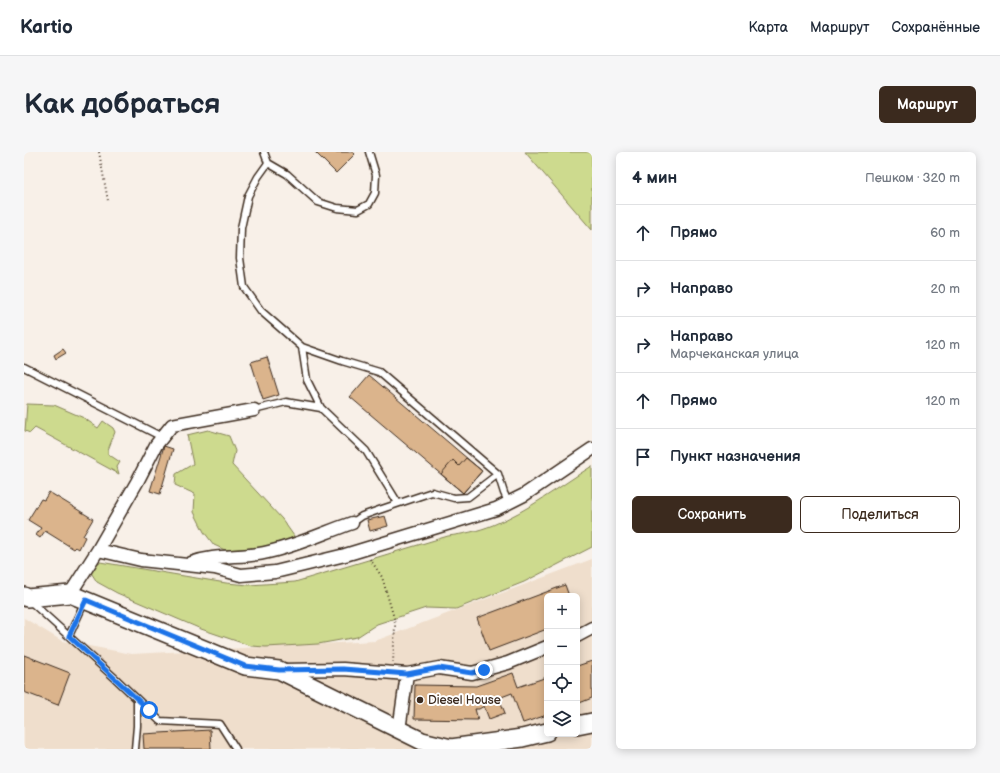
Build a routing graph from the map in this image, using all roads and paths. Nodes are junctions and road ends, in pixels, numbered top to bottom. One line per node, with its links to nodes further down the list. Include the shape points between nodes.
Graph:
1 (99, 152): 5 (path)
2 (264, 152): 4 (lane)
3 (369, 152): 4 (lane, via 376,175 375,193 369,204 358,210 337,208 318,202 287,174)
4 (268, 163): 6 (lane, via 248,196 241,228 240,258 244,287 261,311)
5 (108, 201)
6 (302, 347): 8 (lane, via 307,380); 12 (lane, via 379,372)
7 (24, 367): 10 (lane)
8 (321, 408): 9 (lane, via 286,402); 13 (lane, via 366,452)
9 (254, 410): 10 (street, via 172,425)
10 (162, 437): 17 (street)
11 (592, 449): 14 (street)
12 (498, 474): 13 (lane, via 468,497 454,498 432,492); 14 (lane)
13 (398, 504): 15 (lane, via 362,516)
14 (508, 504): 16 (street, via 451,524)
15 (352, 523): 18 (street, via 283,549 250,556 202,559)
16 (362, 549): 18 (street, via 264,574 241,575); 27 (path, via 382,576 389,598 395,626)
17 (98, 550): 18 (street, via 141,560); 19 (street)
18 (188, 564)
19 (70, 594): 20 (street); 21 (street)
20 (26, 597): 24 (lane)
21 (86, 600): 24 (lane); 26 (street, via 245,666)
22 (592, 628): 23 (street)
23 (580, 634)
24 (69, 636): 29 (lane)
25 (544, 648): 28 (street, via 508,663 472,673 439,668)
26 (279, 670): 27 (street, via 343,669); 32 (street)
27 (393, 673): 28 (street)
28 (407, 674): 32 (street)
29 (137, 699): 34 (lane); 35 (lane, via 160,721 220,724)
30 (592, 722): 31 (street)
31 (580, 724)
32 (399, 730): 33 (street, via 422,741 451,748)
33 (544, 733)
34 (135, 749)
35 (236, 749)

